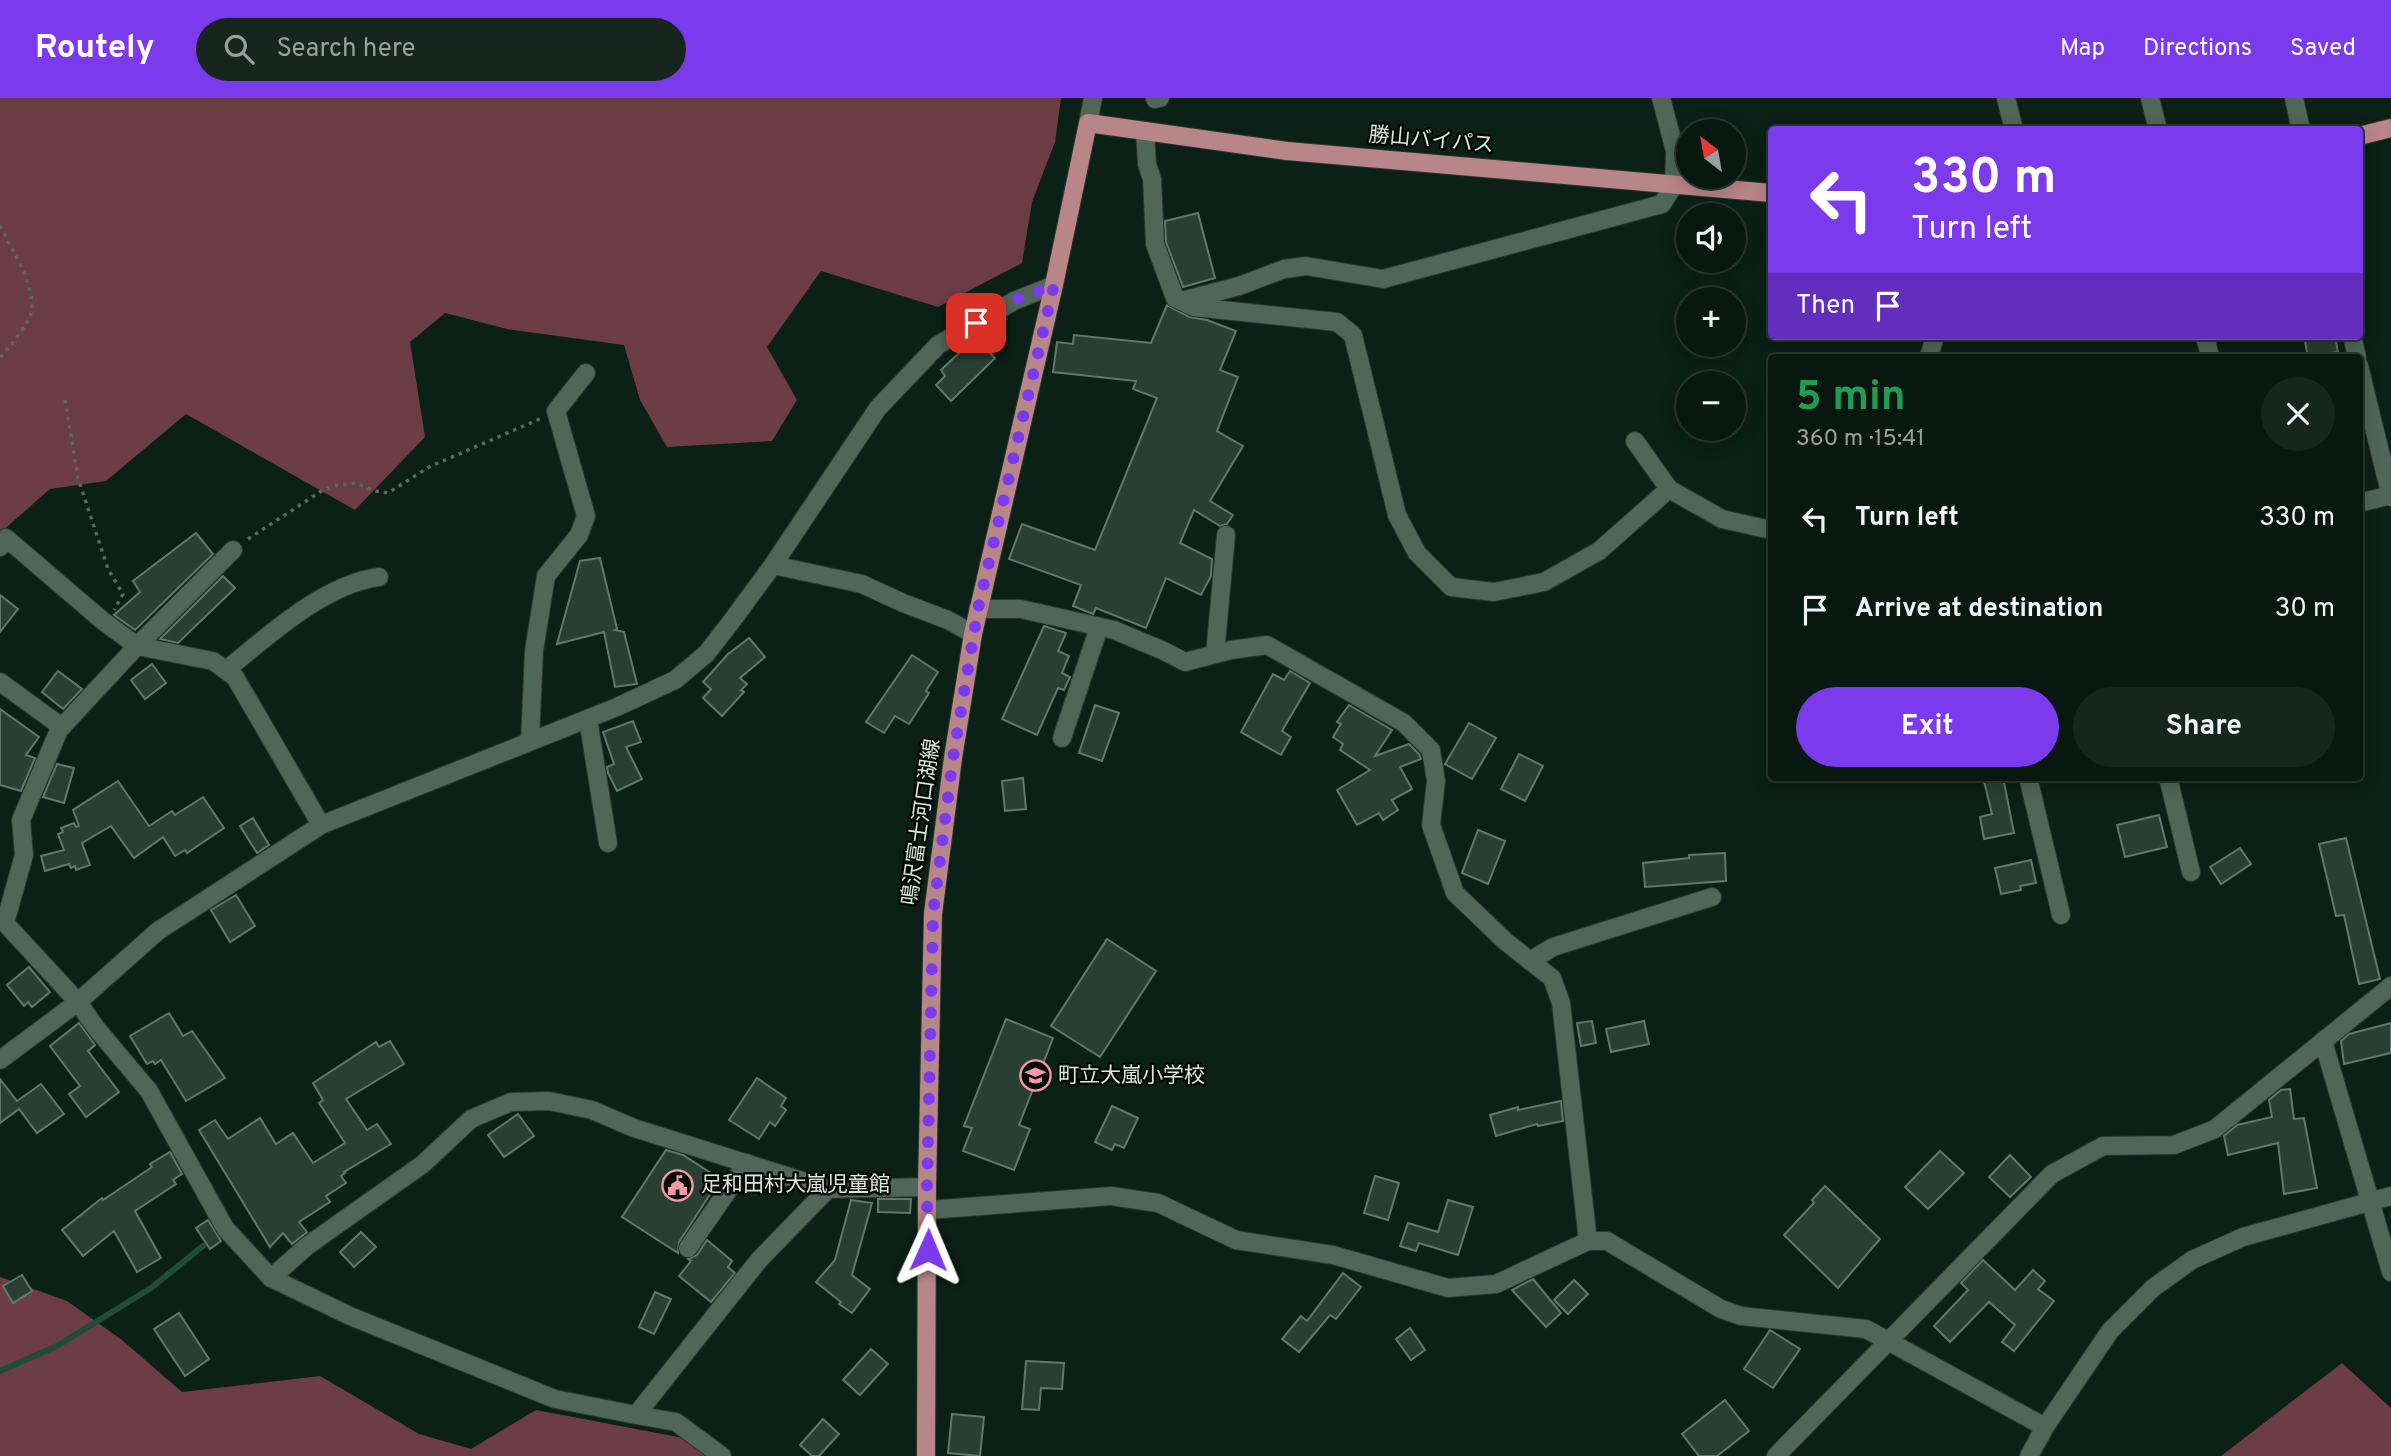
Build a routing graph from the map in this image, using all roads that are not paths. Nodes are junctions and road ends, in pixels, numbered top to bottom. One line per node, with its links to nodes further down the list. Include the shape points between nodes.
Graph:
1 (1093, 98): 6 (street)
2 (1661, 98): 13 (street, via 1675,151)
3 (2006, 98): 7 (street)
4 (2150, 98): 8 (street)
5 (2294, 98): 9 (street)
6 (1088, 123): 11 (main road, 勝山バイパス); 15 (main road, 鳴沢富士河口湖線)
7 (2013, 126)
8 (2157, 126)
9 (2300, 126)
10 (2391, 128): 12 (main road)
11 (1145, 131): 13 (main road, 勝山バイパス, via 1287,151); 16 (street, via 1153,179 1155,244 1175,298)
12 (2363, 135)
13 (1674, 185): 14 (main road, 勝山バイパス); 16 (street, via 1662,204 1383,279 1306,266)
14 (1768, 193)
15 (1054, 285): 27 (street, via 1014,300 938,345 878,408); 29 (main road, 鳴沢富士河口湖線)
16 (1181, 301): 20 (street, via 1194,307 1337,322 1353,335 1396,515 1417,553 1451,587 1494,592 1544,582 1598,551)
17 (586, 373): 39 (street, via 556,411 586,516 579,535 546,576 534,651)
18 (2363, 382): 21 (street)
19 (1635, 441): 20 (street)
20 (1669, 489): 23 (street, via 1722,519)
21 (2391, 496): 22 (street)
22 (2363, 502)
23 (1768, 529)
24 (1226, 535): 33 (street)
25 (0, 547): 32 (street, via 6,538)
26 (233, 550): 32 (street)
27 (773, 565): 31 (street, via 862,584); 36 (street, via 706,654 675,680)
28 (379, 577): 34 (street, via 333,592)
29 (978, 609): 30 (street, via 1021,609); 31 (main road, 鳴沢富士河口湖線)
30 (1099, 627): 33 (street, via 1185,662); 38 (street)
31 (973, 634): 54 (main road, 鳴沢富士河口湖線, via 933,914)
32 (137, 646): 34 (street, via 213,661); 37 (street)
33 (1215, 654): 48 (street, via 1267,645 1404,723 1431,750 1436,781 1431,825 1455,893)
34 (226, 670): 42 (street, via 235,677)
35 (0, 682): 37 (street)
36 (587, 719): 39 (street); 43 (street)
37 (62, 727): 47 (street, via 20,820 24,855)
38 (1062, 738)
39 (530, 741): 42 (street)
40 (2029, 781): 46 (street)
41 (2169, 781): 44 (street)
42 (321, 825): 50 (street, via 158,931)
43 (608, 843)
44 (2190, 873)
45 (1712, 897): 48 (street, via 1553,947)
46 (2061, 915)
47 (2, 923): 50 (street)
48 (1530, 961): 59 (street, via 1552,978 1561,1003)
49 (2391, 986): 51 (street)
50 (78, 1002): 52 (street); 62 (street, via 149,1091 225,1228)
51 (2323, 1041): 57 (street); 63 (street, via 2215,1129 2174,1144 2103,1146 2052,1174)
52 (0, 1060)
53 (747, 1163): 55 (street); 60 (street); 62 (street, via 592,1110 549,1101 511,1102 471,1119 423,1164)
54 (927, 1187): 55 (street); 58 (main road, 鳴沢富士河口湖線)
55 (828, 1189): 64 (street, via 759,1260)
56 (2391, 1196): 57 (street)
57 (2371, 1201): 61 (street); 65 (street, via 2243,1237 2192,1260 2153,1288 2110,1331)
58 (928, 1210): 59 (street, via 1111,1196 1158,1203 1236,1240 1332,1255 1448,1288 1496,1284); 67 (main road, 鳴沢富士河口湖線)
59 (1588, 1241): 63 (street, via 1607,1241 1731,1313 1866,1329)
60 (688, 1248)
61 (2391, 1272)
62 (271, 1278): 64 (street, via 351,1316 555,1399)
63 (1890, 1342): 65 (street); 68 (street)
64 (636, 1415): 66 (street, via 676,1422)
65 (2045, 1427): 69 (street)
66 (722, 1456)
67 (926, 1456)
68 (1776, 1456)
69 (2029, 1456)

